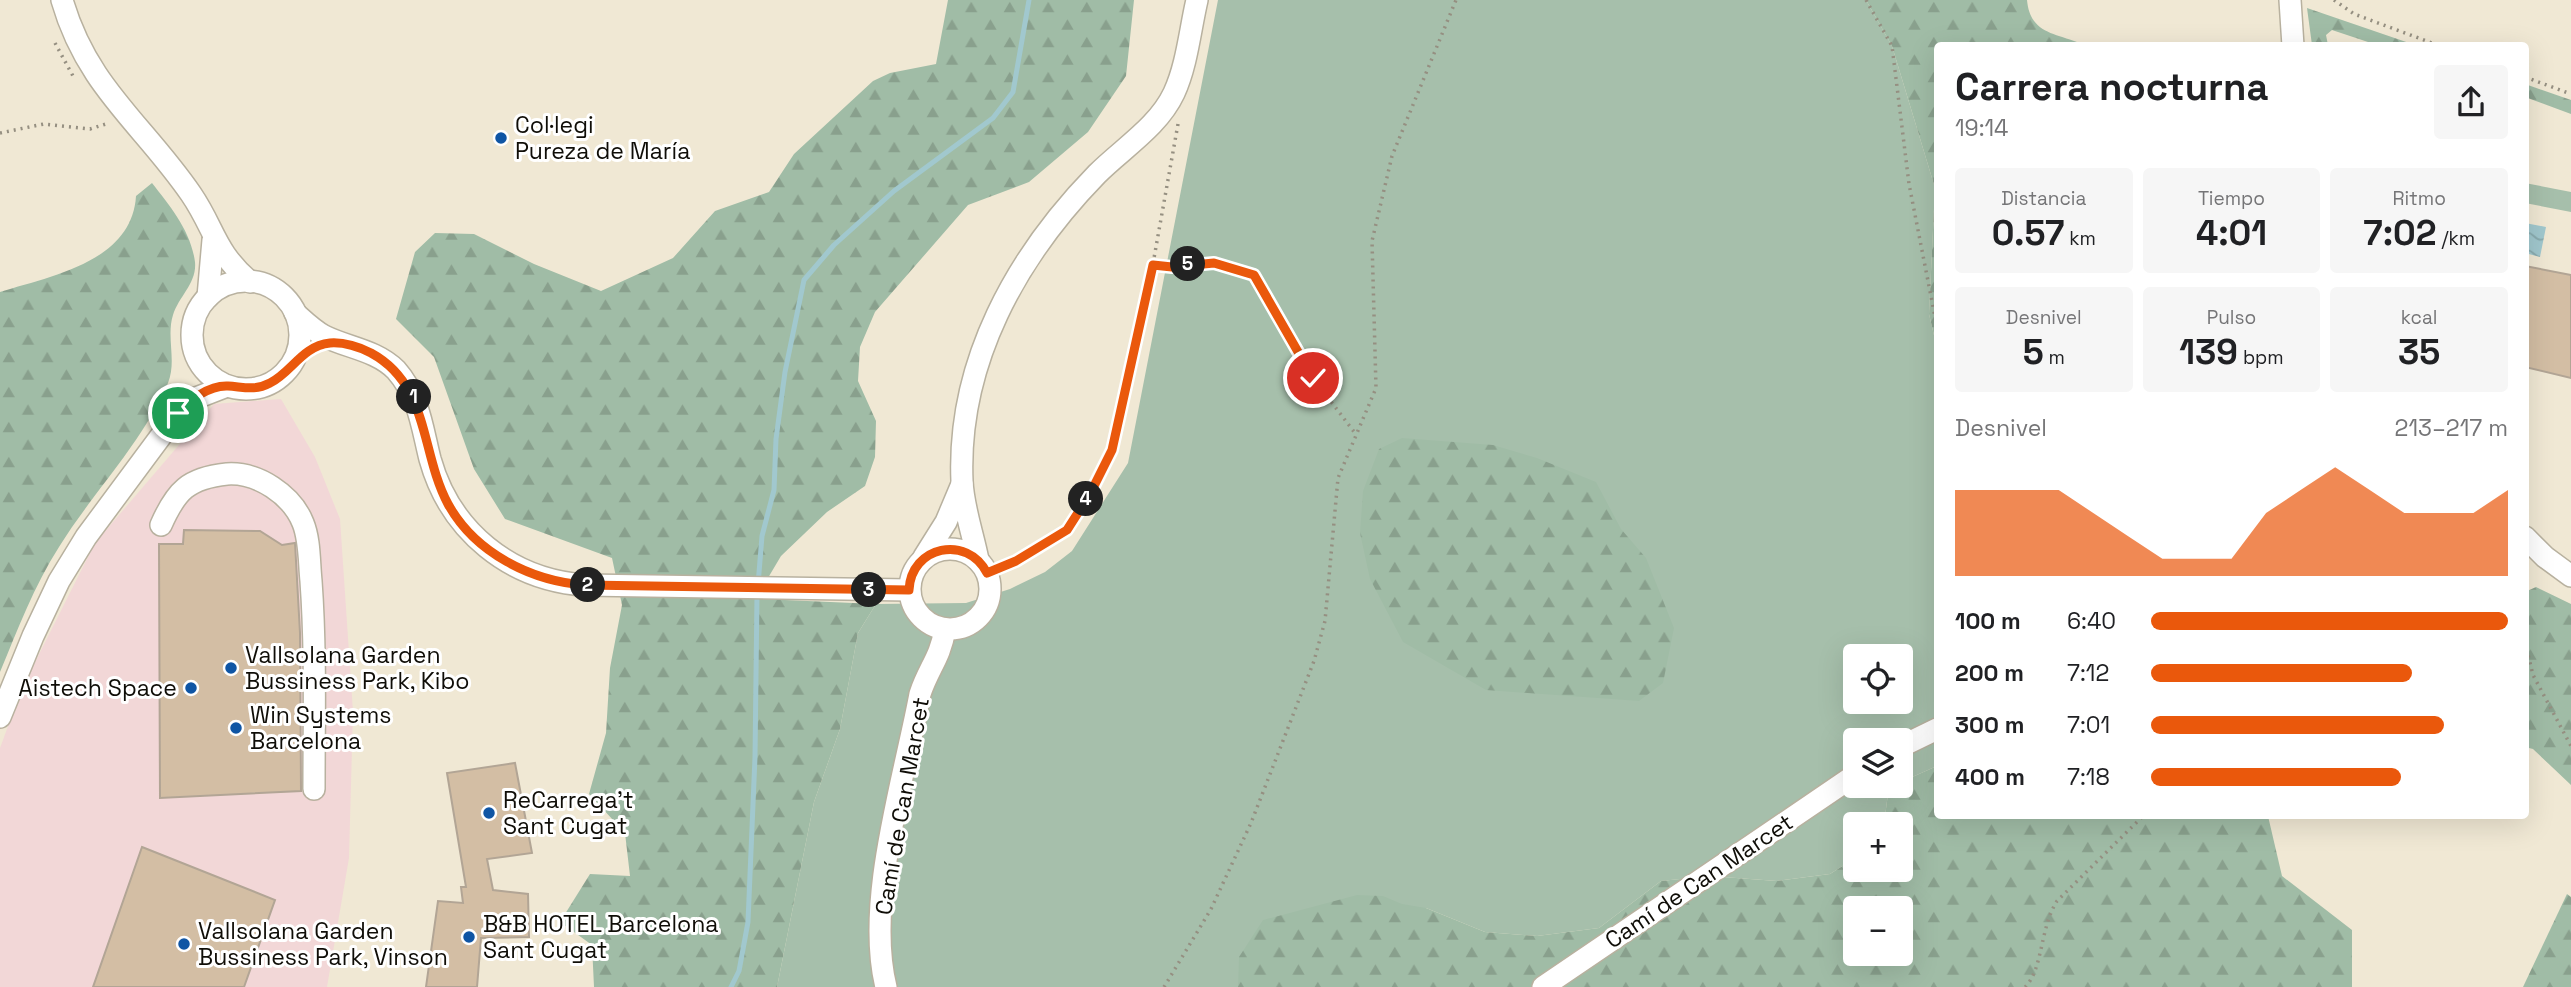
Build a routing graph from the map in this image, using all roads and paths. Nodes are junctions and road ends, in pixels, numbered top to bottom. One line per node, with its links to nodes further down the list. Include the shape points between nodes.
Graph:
1 (62, 0): 14 (street, via 72,35 88,65 193,197)
2 (1197, 0): 26 (street, via 1173,93 1152,124 1098,174 1045,234 1004,299 980,351 963,416)
3 (1456, 0): 25 (path, via 1392,156 1372,241 1376,388)
4 (1866, 0): 18 (path, via 1892,46 1909,184)
5 (2290, 0): 7 (street)
6 (2334, 0): 8 (path, via 2354,14)
7 (2293, 42)
8 (2429, 42)
9 (2529, 78): 10 (path)
10 (2571, 94)
11 (1181, 112): 15 (path)
12 (109, 124): 13 (path, via 90,129 44,124)
13 (0, 133)
14 (213, 238): 16 (street); 17 (street)
15 (1153, 265): 25 (path, via 1214,263 1254,275 1313,378); 30 (path, via 1112,450 1067,530 1016,561)
16 (250, 282): 17 (street, via 227,285); 19 (street, via 277,291)
17 (208, 297): 21 (street, via 194,320)
18 (1934, 312)
19 (295, 313): 20 (street, via 315,331); 22 (street, via 300,334)
20 (344, 344): 22 (street, via 329,343); 32 (street, via 382,359 407,386 418,406 430,459 449,505 475,538 520,569 585,585)
21 (195, 353): 23 (street, via 205,371); 24 (street, via 189,391)
22 (293, 361): 23 (street, via 279,377 261,387)
23 (227, 386): 24 (street, via 191,400)
24 (178, 413): 35 (street, via 86,537 59,582)
25 (1355, 433): 43 (path, via 1338,478 1325,621 1314,661 1211,909)
26 (962, 484): 29 (street); 30 (street)
27 (162, 525): 40 (street, via 172,500 183,488 230,474 260,480 293,505 304,524 311,579)
28 (2529, 540): 31 (street)
29 (924, 558): 30 (street, via 938,550 954,549); 32 (street, via 913,572)
30 (983, 567): 33 (street, via 990,588 984,610 967,625)
31 (2571, 576)
32 (909, 590): 33 (street, via 920,616)
33 (944, 629): 42 (street, Camí de Can Marcet, via 941,654 920,694 887,867 881,928)
34 (2529, 658): 38 (path, via 2533,675)
35 (0, 717)
36 (1934, 730): 37 (street)
37 (1913, 741)
38 (2571, 746)
39 (1843, 783): 44 (street, Camí de Can Marcet)
40 (314, 789)
41 (2140, 819): 45 (path, via 2057,901 2048,915 2033,976)
42 (886, 987)
43 (1164, 987)
44 (1542, 987)
45 (2025, 987)

